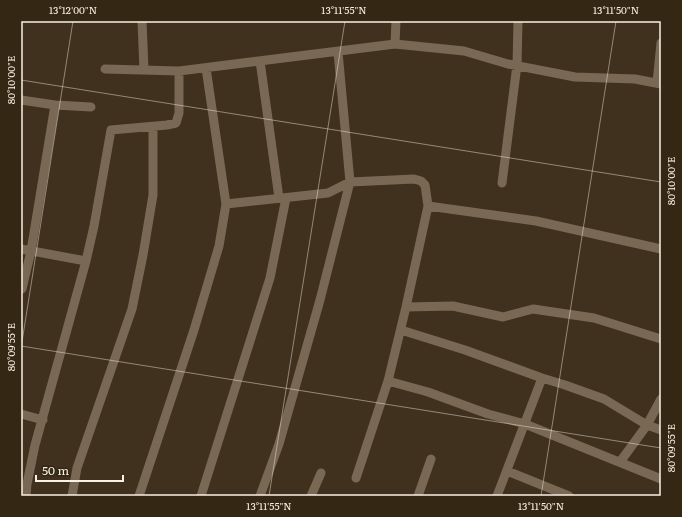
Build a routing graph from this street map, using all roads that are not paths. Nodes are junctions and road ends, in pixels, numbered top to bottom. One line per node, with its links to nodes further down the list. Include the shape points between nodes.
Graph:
1 (142, 21): 11 (street)
2 (396, 21): 5 (street)
3 (518, 21): 8 (street)
4 (661, 43): 13 (street)
5 (395, 44): 6 (street); 8 (street, via 464,51)
6 (338, 52): 7 (street); 18 (street)
7 (260, 61): 9 (street); 20 (street)
8 (517, 65): 13 (street, via 575,77 635,79); 19 (street)
9 (206, 68): 12 (street); 21 (street)
10 (105, 69): 11 (street)
11 (144, 70): 12 (street)
12 (179, 71): 17 (street, via 179,113 176,123)
13 (659, 84)
14 (21, 100): 15 (street)
15 (55, 105): 16 (street); 25 (street)
16 (91, 107)
17 (153, 127): 26 (street, via 111,130); 46 (street, via 153,195 132,309 77,468)
18 (350, 182): 20 (street, via 328,192); 22 (street, via 414,179 421,181 425,184); 49 (street, via 290,406)
19 (502, 183)
20 (283, 198): 21 (street); 48 (street, via 270,278)
21 (226, 204): 47 (street, via 219,246 194,330)
22 (428, 206): 24 (street, via 536,221); 28 (street)
23 (21, 249): 25 (street)
24 (661, 249)
25 (31, 251): 26 (street); 27 (street)
26 (86, 262): 35 (street)
27 (22, 290)
28 (406, 307): 29 (street); 30 (street, via 453,306 503,317 533,309 594,318)
29 (401, 330): 31 (street); 32 (street)
30 (661, 339)
31 (542, 378): 36 (street); 37 (street, via 604,399)
32 (388, 381): 36 (street); 43 (street)
33 (661, 399): 37 (street)
34 (21, 414): 35 (street)
35 (43, 420): 45 (street, via 35,445)
36 (525, 424): 40 (street); 41 (street)
37 (647, 425): 38 (street); 40 (street)
38 (661, 430)
39 (431, 459): 51 (street)
40 (620, 462): 44 (street)
41 (507, 471): 52 (street); 53 (street)
42 (321, 473): 50 (street)
43 (356, 478)
44 (661, 479)
45 (26, 496)
46 (72, 496)
47 (139, 496)
48 (201, 496)
49 (260, 496)
50 (311, 496)
51 (418, 496)
52 (498, 496)
53 (568, 496)

